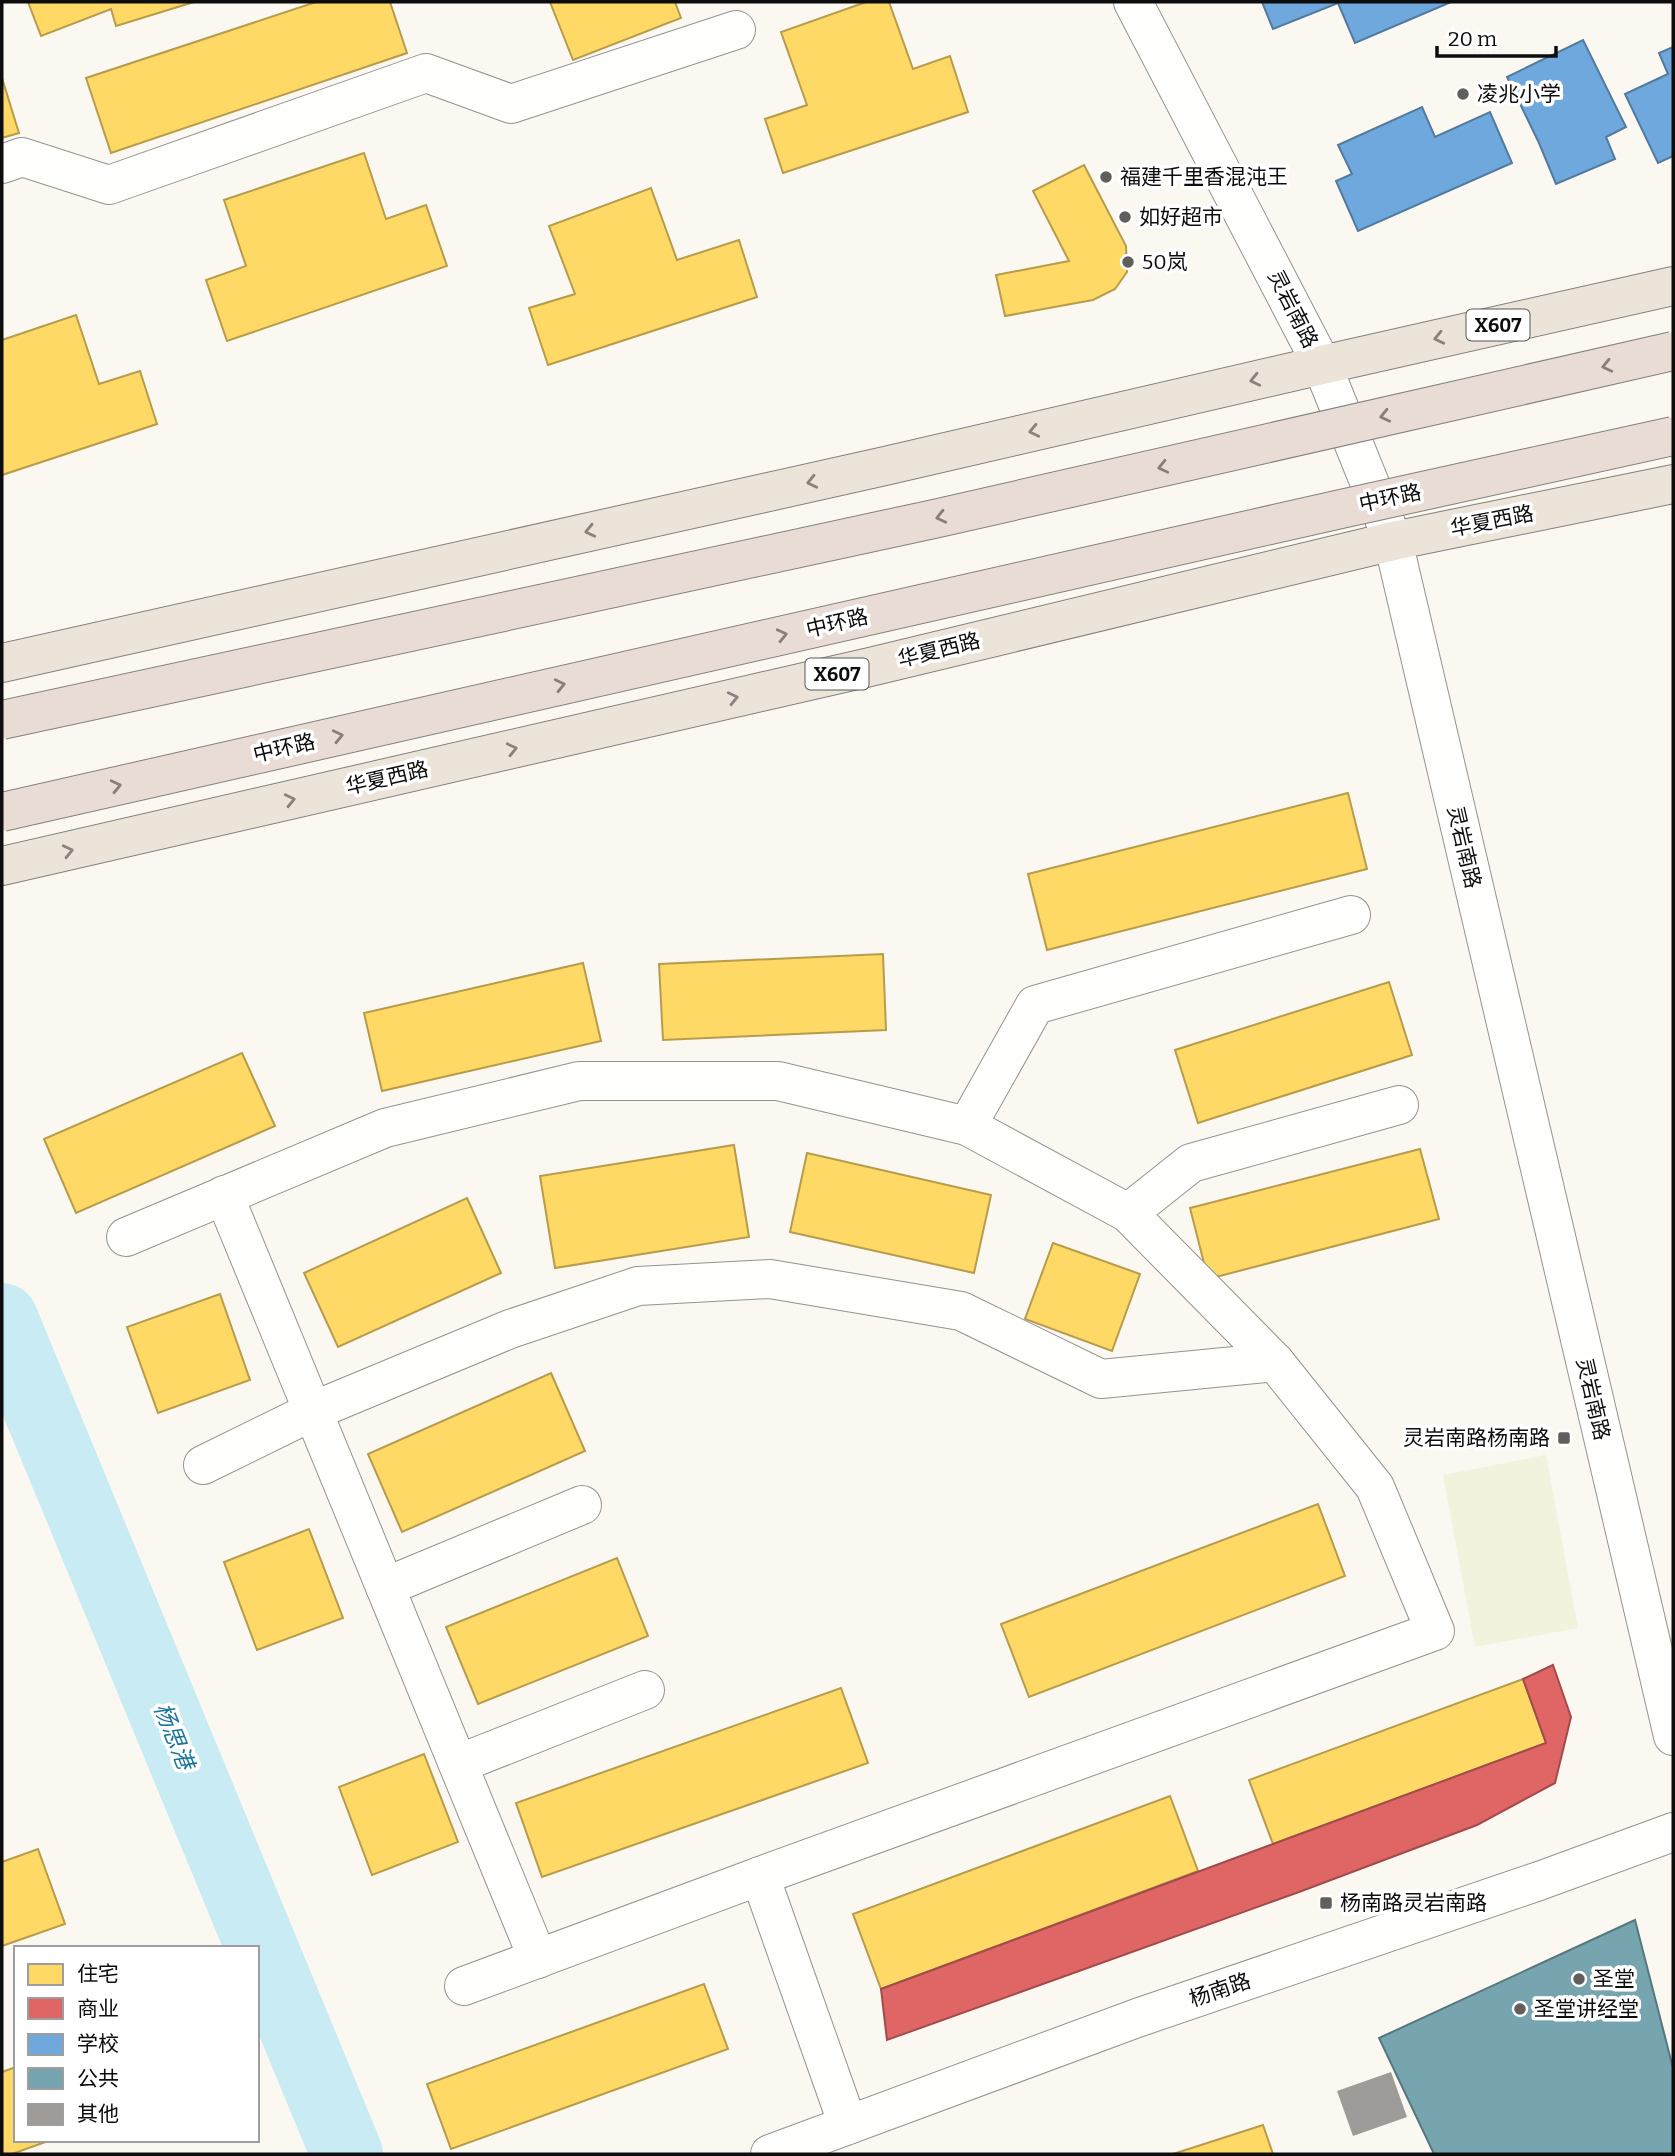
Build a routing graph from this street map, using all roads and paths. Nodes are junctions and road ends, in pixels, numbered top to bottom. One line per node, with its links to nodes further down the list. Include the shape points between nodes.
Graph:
1 (1133, 2): 6 (street, 灵岩南路)
2 (736, 30): 3 (street, via 511,104 426,73 109,185 22,157)
3 (2, 164)
4 (1673, 286): 6 (main road, X607, one-way to 6)
5 (1673, 351): 11 (highway, one-way to 11, bridge, via 947,516)
6 (1322, 365): 9 (street, 灵岩南路); 10 (main road, X607, one-way to 10)
7 (1673, 436): 12 (highway, 中环路, one-way to 7, bridge)
8 (1673, 484): 9 (main road, 华夏西路 / X607)
9 (1393, 541): 13 (main road, 华夏西路 / X607, one-way to 9, via 870,667); 26 (street, 灵岩南路)
10 (2, 663)
11 (2, 720)
12 (2, 812)
13 (2, 866)
14 (1351, 915): 16 (street, via 1035,1005)
15 (1399, 1105): 18 (street, via 1191,1163)
16 (967, 1126): 17 (street, via 778,1081 579,1082 385,1128); 18 (street)
17 (225, 1195): 19 (street); 21 (street)
18 (1128, 1213): 20 (street)
19 (126, 1237)
20 (1275, 1362): 21 (street, via 1101,1380 961,1311 770,1279 638,1286 510,1329); 29 (street, via 1375,1487 1435,1631)
21 (313, 1411): 22 (street); 24 (street)
22 (203, 1465)
23 (582, 1505): 24 (street)
24 (385, 1587): 27 (street)
25 (645, 1690): 27 (street)
26 (1673, 1736)
27 (458, 1765): 30 (street)
28 (1673, 1832): 32 (street, 杨南路, via 1137,2018)
29 (760, 1876): 30 (street); 32 (street)
30 (538, 1959): 31 (street)
31 (464, 1986)
32 (848, 2125): 33 (street, 杨南路)
33 (770, 2154)

